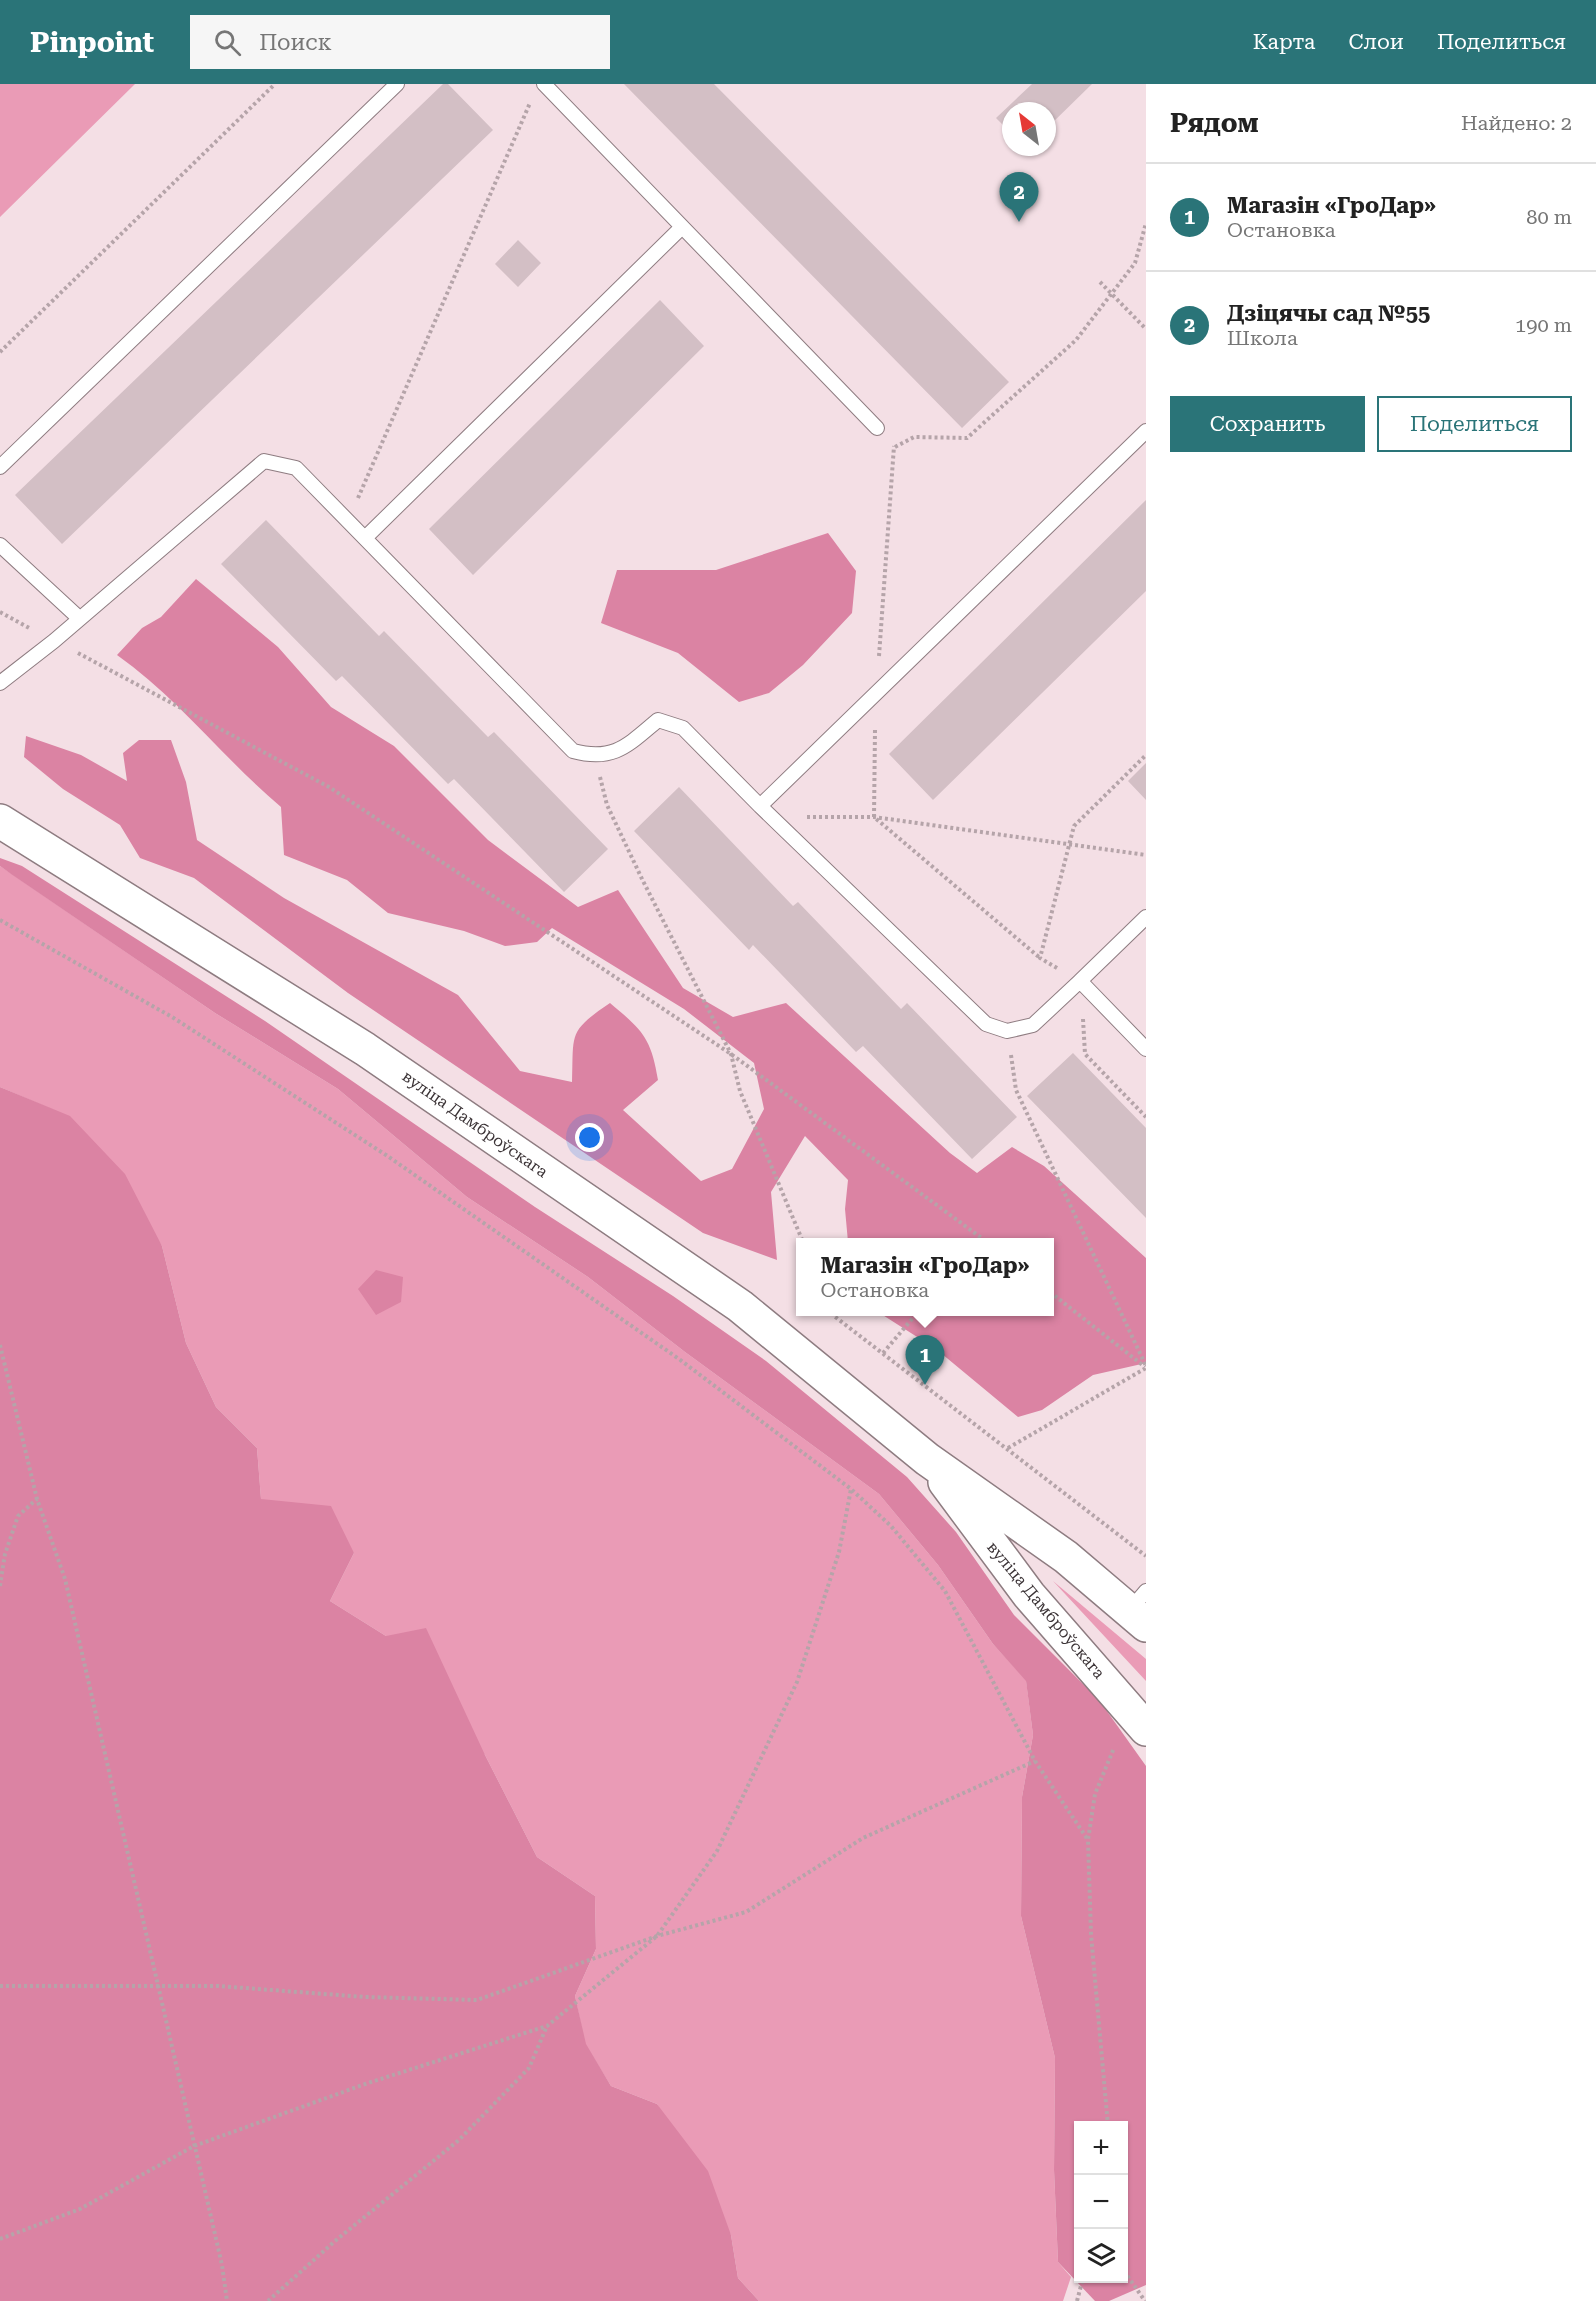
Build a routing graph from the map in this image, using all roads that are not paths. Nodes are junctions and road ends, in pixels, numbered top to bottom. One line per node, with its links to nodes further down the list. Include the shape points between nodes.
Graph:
1 (397, 84): 6 (lane)
2 (544, 84): 3 (lane)
3 (682, 227): 4 (lane); 7 (lane)
4 (877, 428)
5 (1146, 430): 11 (lane)
6 (0, 467)
7 (365, 538): 9 (lane, via 296,468 264,462); 11 (lane, via 573,752 594,757 623,749 658,720 684,728)
8 (0, 545): 9 (lane)
9 (80, 618): 10 (lane)
10 (0, 683)
11 (760, 806): 14 (lane, via 986,1024 1007,1031 1033,1024)
12 (0, 821): 16 (main road, вуліца Дамброўскага, via 365,1049 730,1299)
13 (1146, 917): 14 (lane)
14 (1080, 981): 15 (lane)
15 (1146, 1049)
16 (927, 1459): 17 (main road, вуліца Дамброўскага); 18 (main road, вуліца Дамброўскага)
17 (1066, 1557): 18 (main road, via 1041,1567 1033,1577); 19 (main road, вуліца Дамброўскага)
18 (1033, 1600): 20 (main road, вуліца Дамброўскага)
19 (1140, 1609)
20 (1146, 1729)

